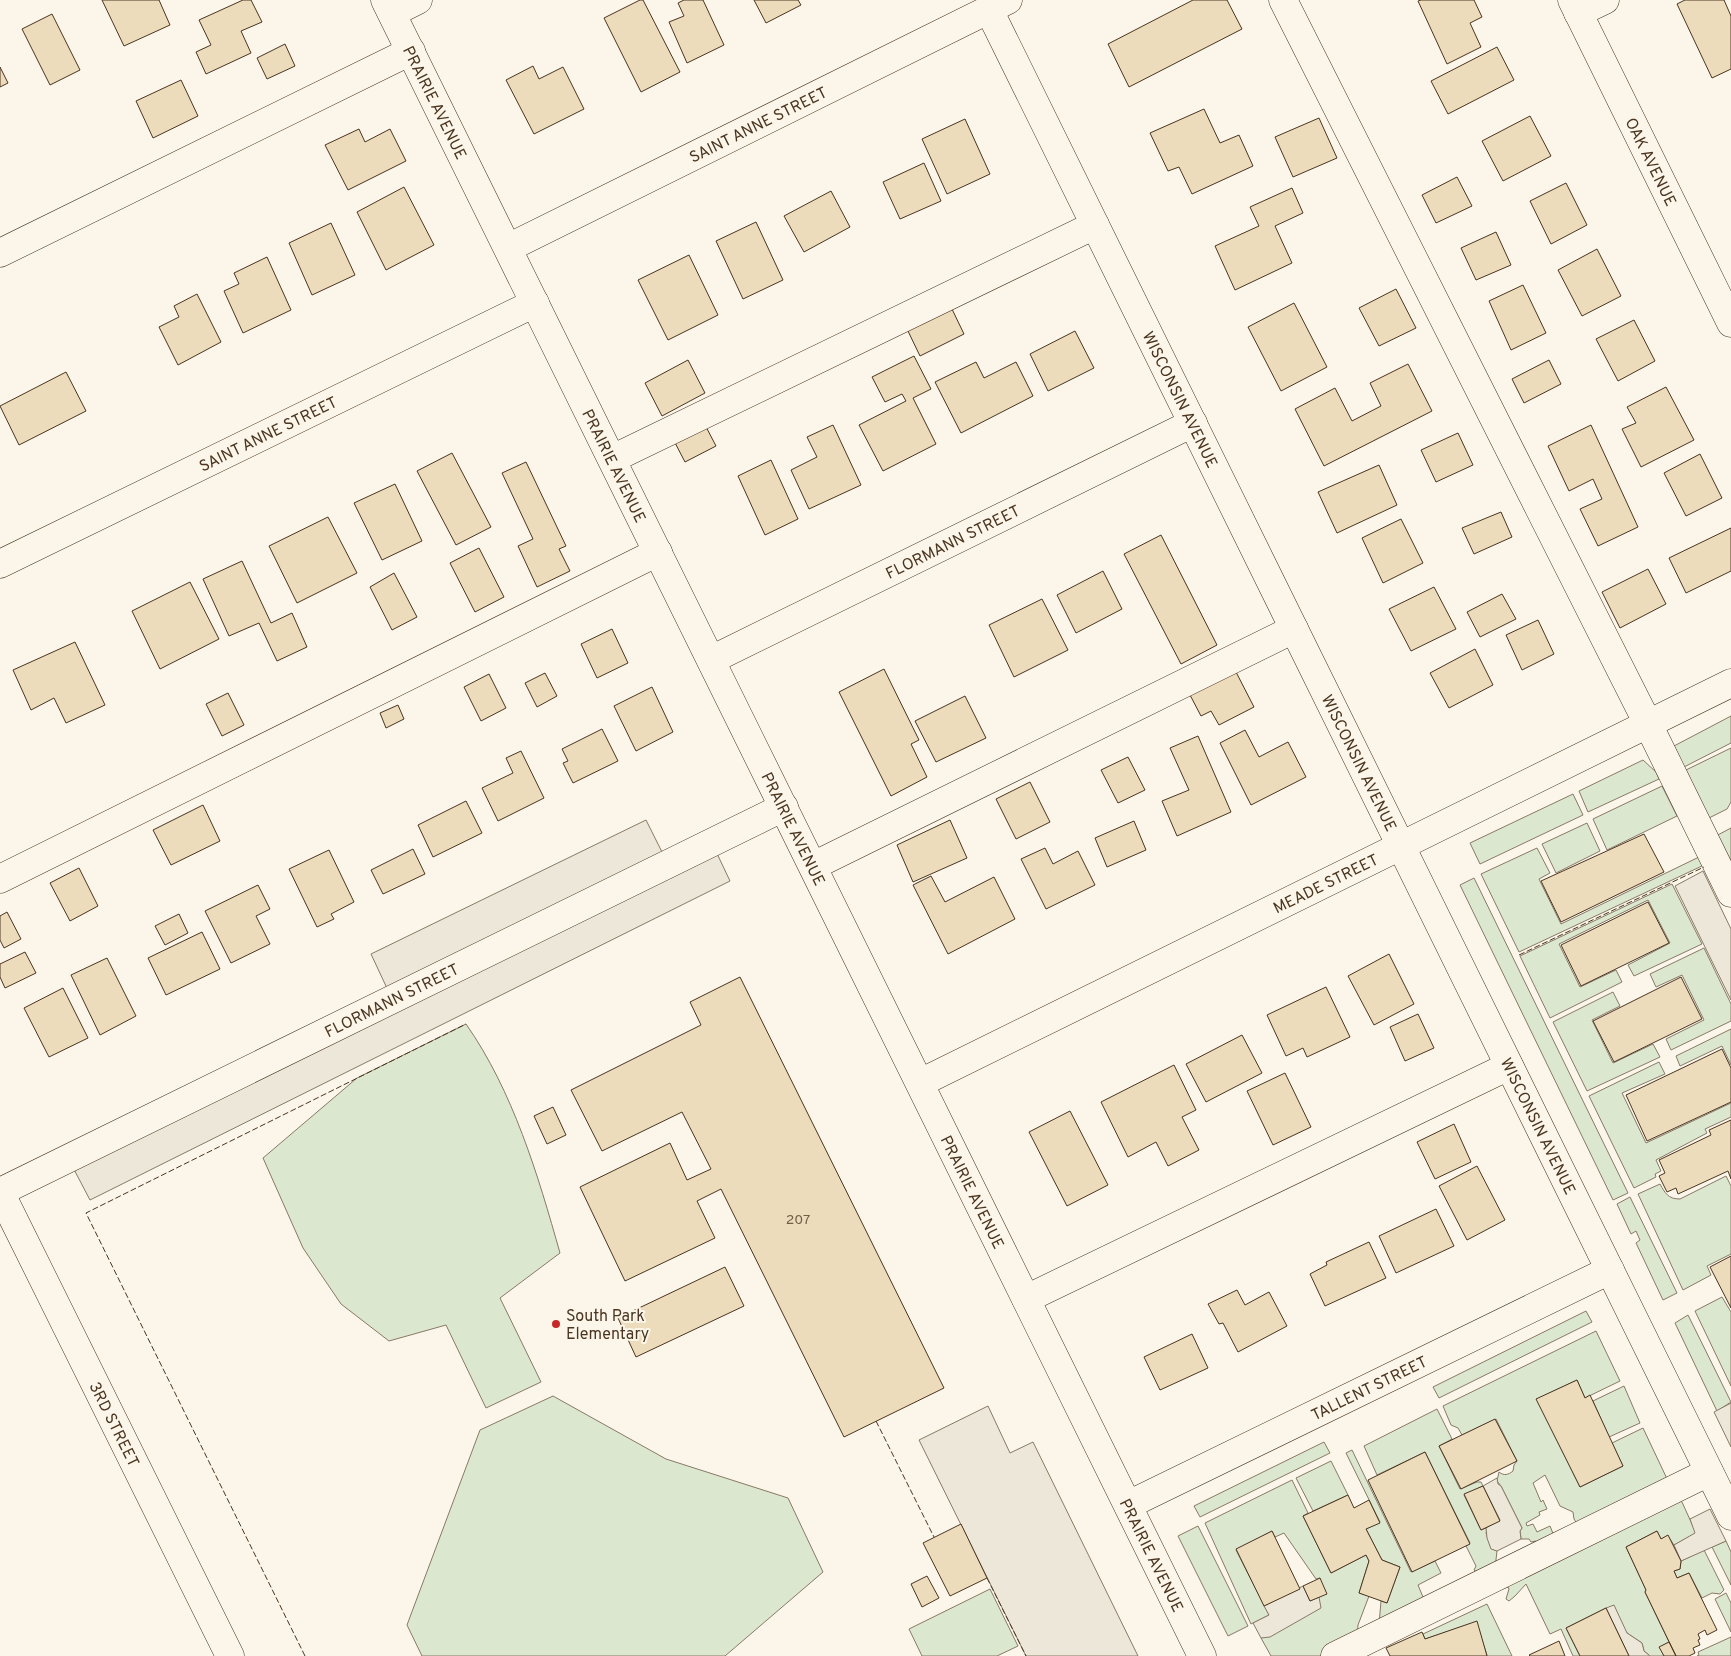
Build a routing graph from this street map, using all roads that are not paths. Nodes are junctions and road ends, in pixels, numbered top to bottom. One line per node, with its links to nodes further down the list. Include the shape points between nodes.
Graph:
1 (418, 0): 5 (street)
2 (1283, 0): 20 (street)
3 (1605, 0): 6 (street)
4 (999, 5): 8 (street, WISCONSIN AVENUE); 9 (street, SAINT ANNE STREET)
5 (389, 6): 7 (street, PRAIRIE AVENUE)
6 (1575, 6): 12 (street, OAK AVENUE)
7 (411, 51): 9 (street, PRAIRIE AVENUE); 10 (street)
8 (1095, 225): 13 (street, WISCONSIN AVENUE); 14 (street)
9 (508, 248): 11 (street, PRAIRIE AVENUE)
10 (0, 253)
11 (535, 303): 14 (street, PRAIRIE AVENUE); 16 (street, SAINT ANNE STREET)
12 (1728, 307)
13 (1193, 423): 17 (street, WISCONSIN AVENUE); 18 (street, FLORMANN STREET)
14 (612, 459): 15 (street, PRAIRIE AVENUE)
15 (658, 552): 18 (street, PRAIRIE AVENUE); 24 (street)
16 (0, 564)
17 (1294, 629): 22 (street, WISCONSIN AVENUE); 23 (street)
18 (711, 660): 21 (street, PRAIRIE AVENUE)
19 (1731, 683): 20 (street, MEADE STREET)
20 (1648, 724): 22 (street, MEADE STREET); 25 (street)
21 (784, 807): 23 (street, PRAIRIE AVENUE); 28 (street, FLORMANN STREET)
22 (1401, 846): 26 (street, WISCONSIN AVENUE); 27 (street, MEADE STREET)
23 (813, 866): 27 (street, PRAIRIE AVENUE)
24 (0, 879)
25 (1731, 893)
26 (1509, 1066): 29 (street, WISCONSIN AVENUE); 30 (street)
27 (920, 1084): 30 (street, PRAIRIE AVENUE)
28 (0, 1192): 34 (street, 3RD STREET)
29 (1610, 1270): 31 (street, WISCONSIN AVENUE); 32 (street, TALLENT STREET)
30 (1026, 1299): 32 (street, PRAIRIE AVENUE)
31 (1709, 1472): 33 (street, WISCONSIN AVENUE); 36 (street)
32 (1128, 1505): 35 (street, PRAIRIE AVENUE)
33 (1731, 1516)
34 (230, 1656)
35 (1202, 1656)
36 (1335, 1656)

